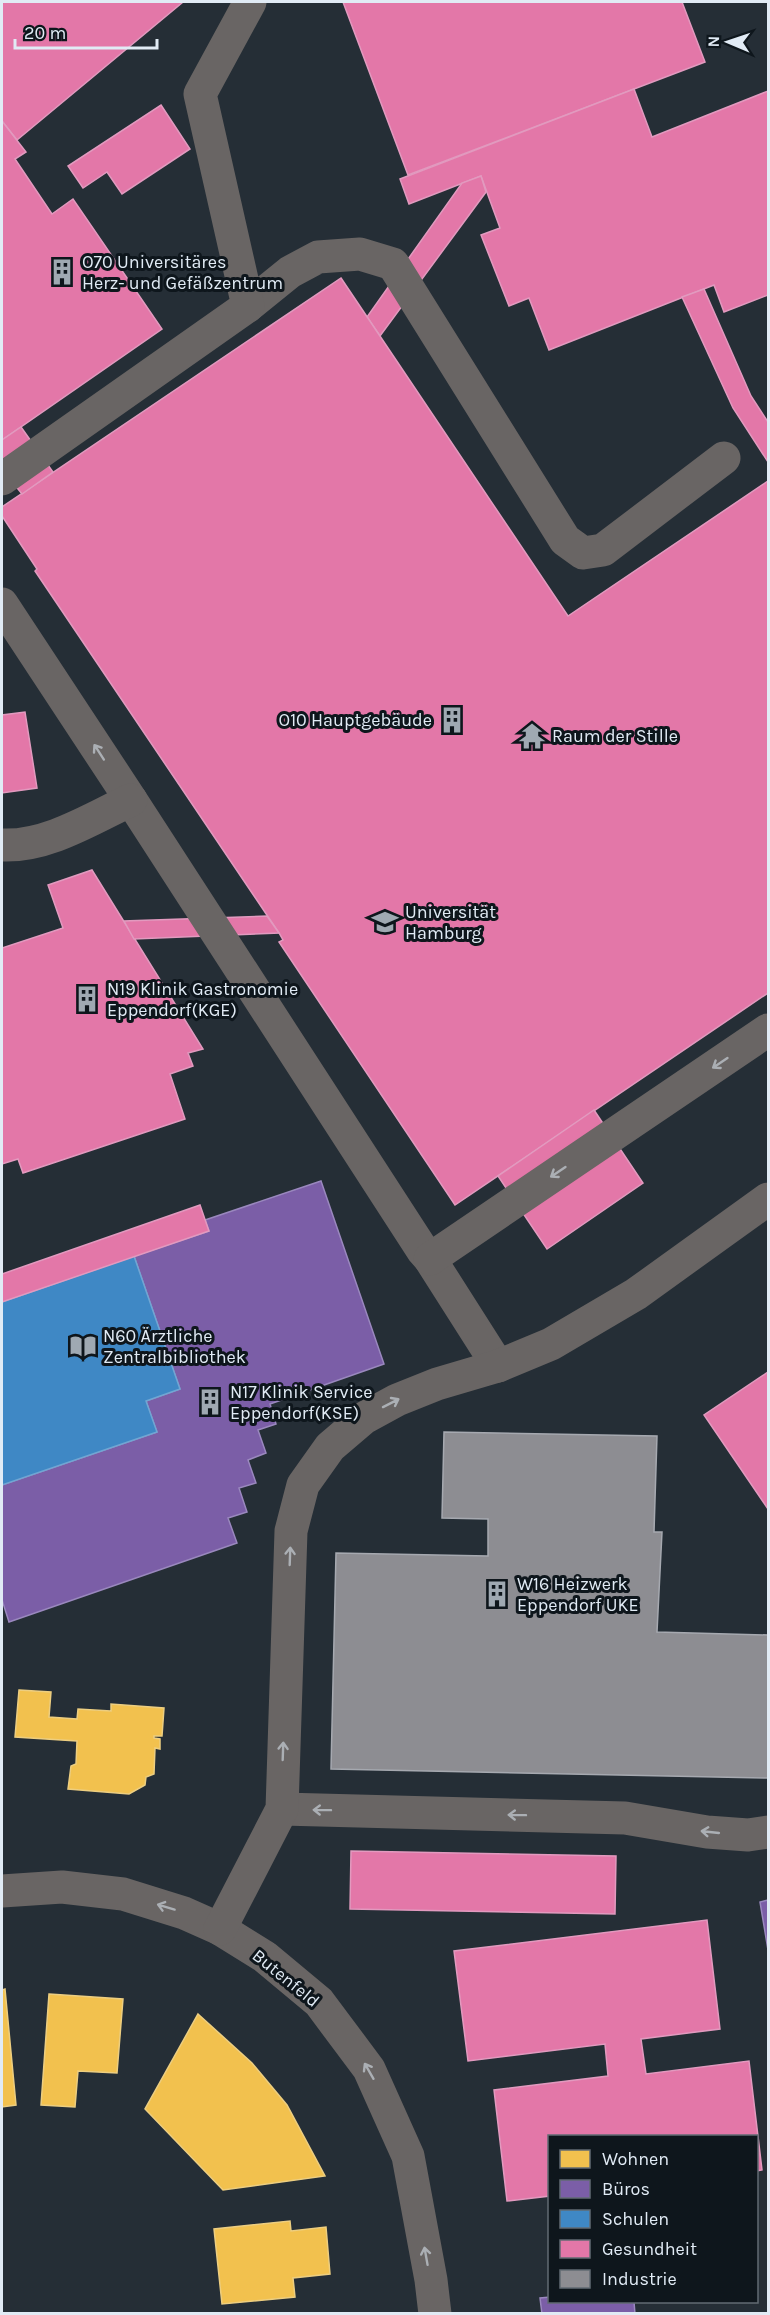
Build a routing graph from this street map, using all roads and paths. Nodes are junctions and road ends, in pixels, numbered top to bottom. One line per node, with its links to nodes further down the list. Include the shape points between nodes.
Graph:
1 (250, 2): 2 (street, via 200,94)
2 (248, 306): 3 (street, via 290,272 318,257 360,254 393,264 565,540 583,553 603,549); 4 (street)
3 (724, 458)
4 (2, 479)
5 (2, 604): 6 (street, one-way to 5)
6 (131, 801): 7 (street, via 57,835 18,846); 10 (street)
7 (2, 845)
8 (768, 1030): 10 (street, one-way to 10)
9 (768, 1199): 11 (street, via 636,1294 551,1344)
10 (430, 1258): 11 (street)
11 (498, 1366): 12 (street, one-way to 11, via 291,1532 303,1485 330,1448 364,1418 437,1384)
12 (282, 1809): 13 (street, one-way to 12, via 707,1832 625,1818); 15 (street)
13 (768, 1832)
14 (2, 1890): 15 (street, Butenfeld, one-way to 14, via 123,1894 62,1887)
15 (220, 1929): 16 (street, Butenfeld, one-way to 15, via 408,2156 369,2069 318,2002 265,1958)
16 (435, 2313)

